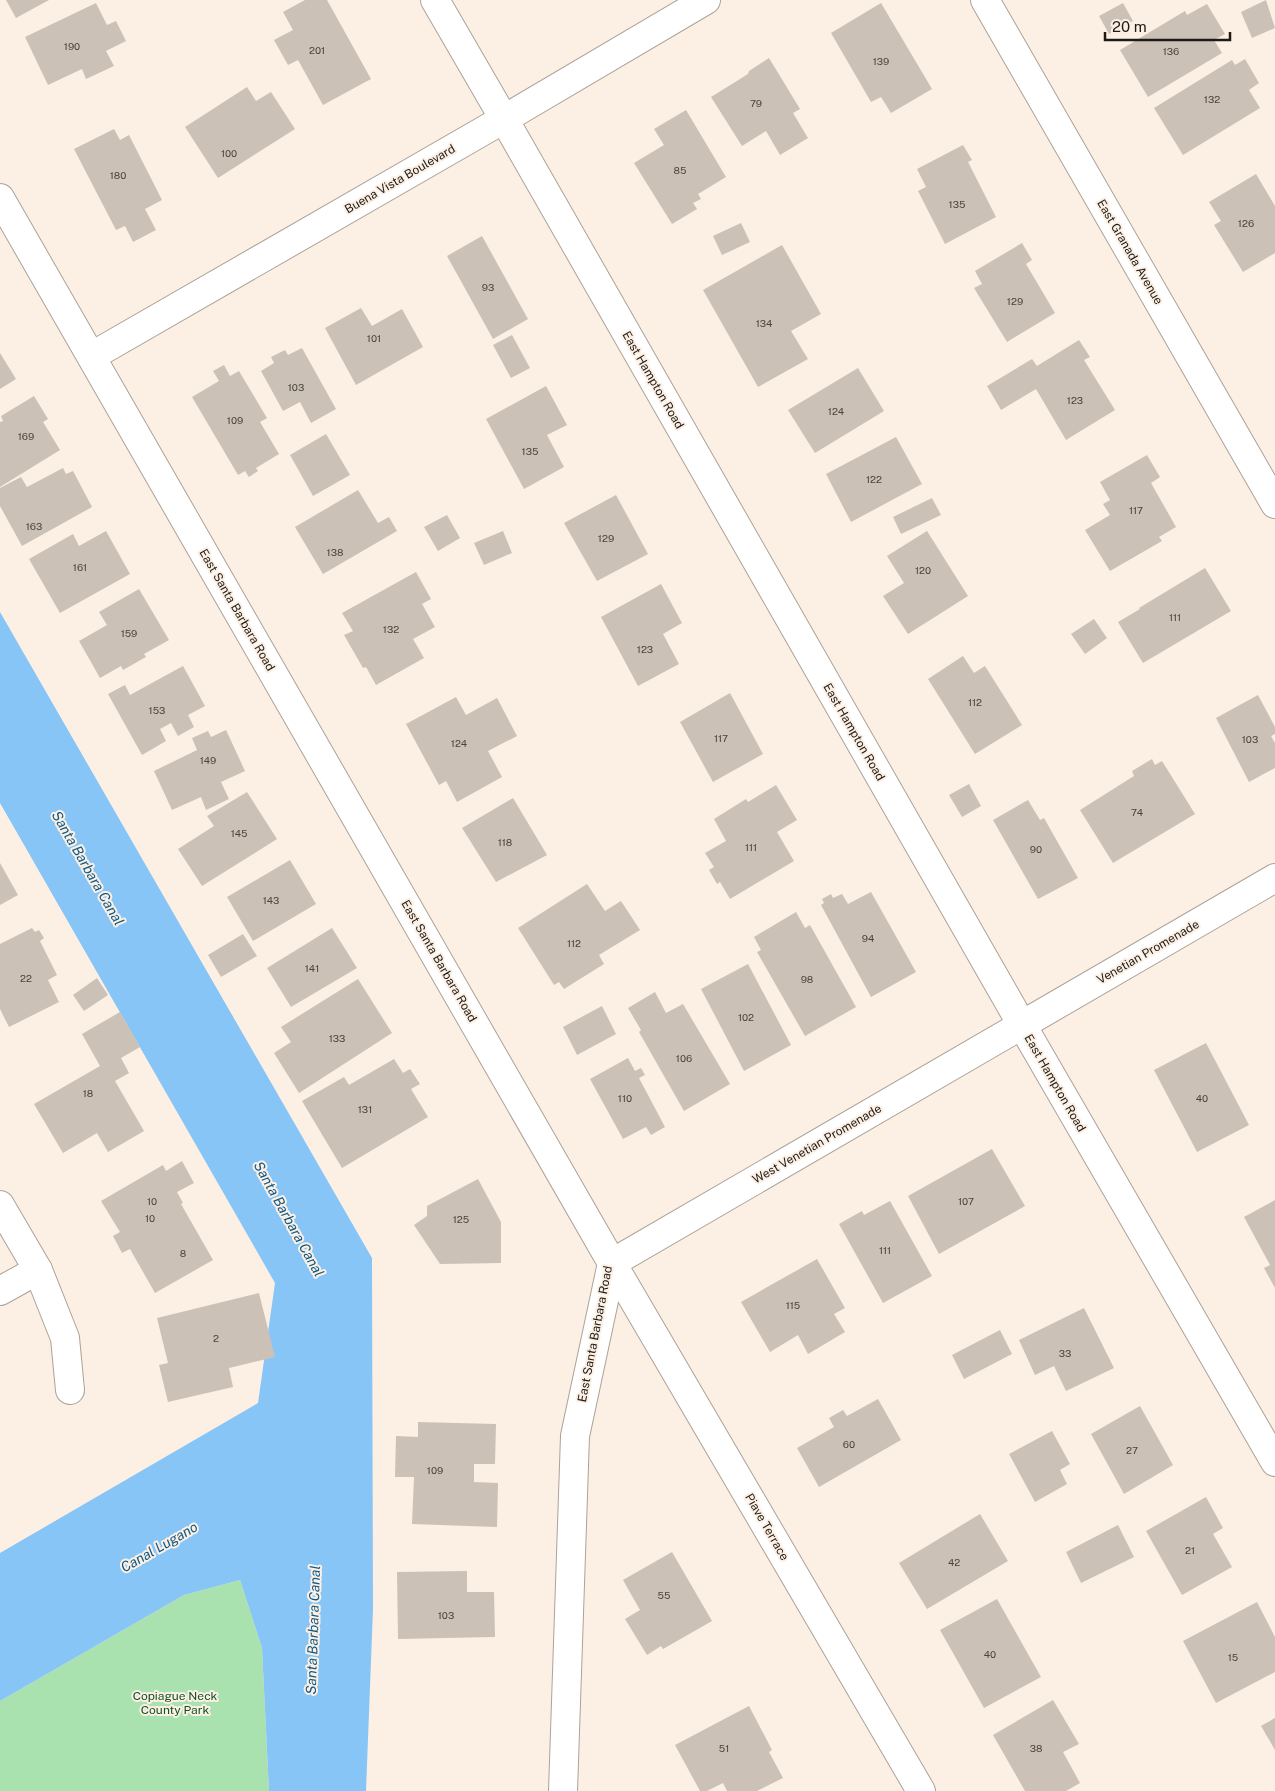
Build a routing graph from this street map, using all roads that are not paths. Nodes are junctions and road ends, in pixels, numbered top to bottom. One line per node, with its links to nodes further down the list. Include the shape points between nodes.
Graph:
1 (434, 0): 4 (street, East Hampton Road)
2 (706, 0): 4 (street, Buena Vista Boulevard)
3 (985, 0): 7 (street, East Granada Avenue)
4 (504, 119): 6 (street, Buena Vista Boulevard); 9 (street, East Hampton Road)
5 (0, 198): 6 (street, East Santa Barbara Road)
6 (92, 356): 11 (street, East Santa Barbara Road)
7 (1275, 504)
8 (1275, 878): 9 (street, Venetian Promenade)
9 (1022, 1025): 11 (street, West Venetian Promenade); 15 (street, East Hampton Road)
10 (0, 1205): 12 (street)
11 (612, 1263): 16 (street, East Santa Barbara Road, via 575,1436); 17 (street, Piave Terrace)
12 (38, 1270): 13 (street); 14 (street, via 65,1338)
13 (0, 1291)
14 (70, 1390)
15 (1275, 1462)
16 (563, 1791)
17 (921, 1791)

